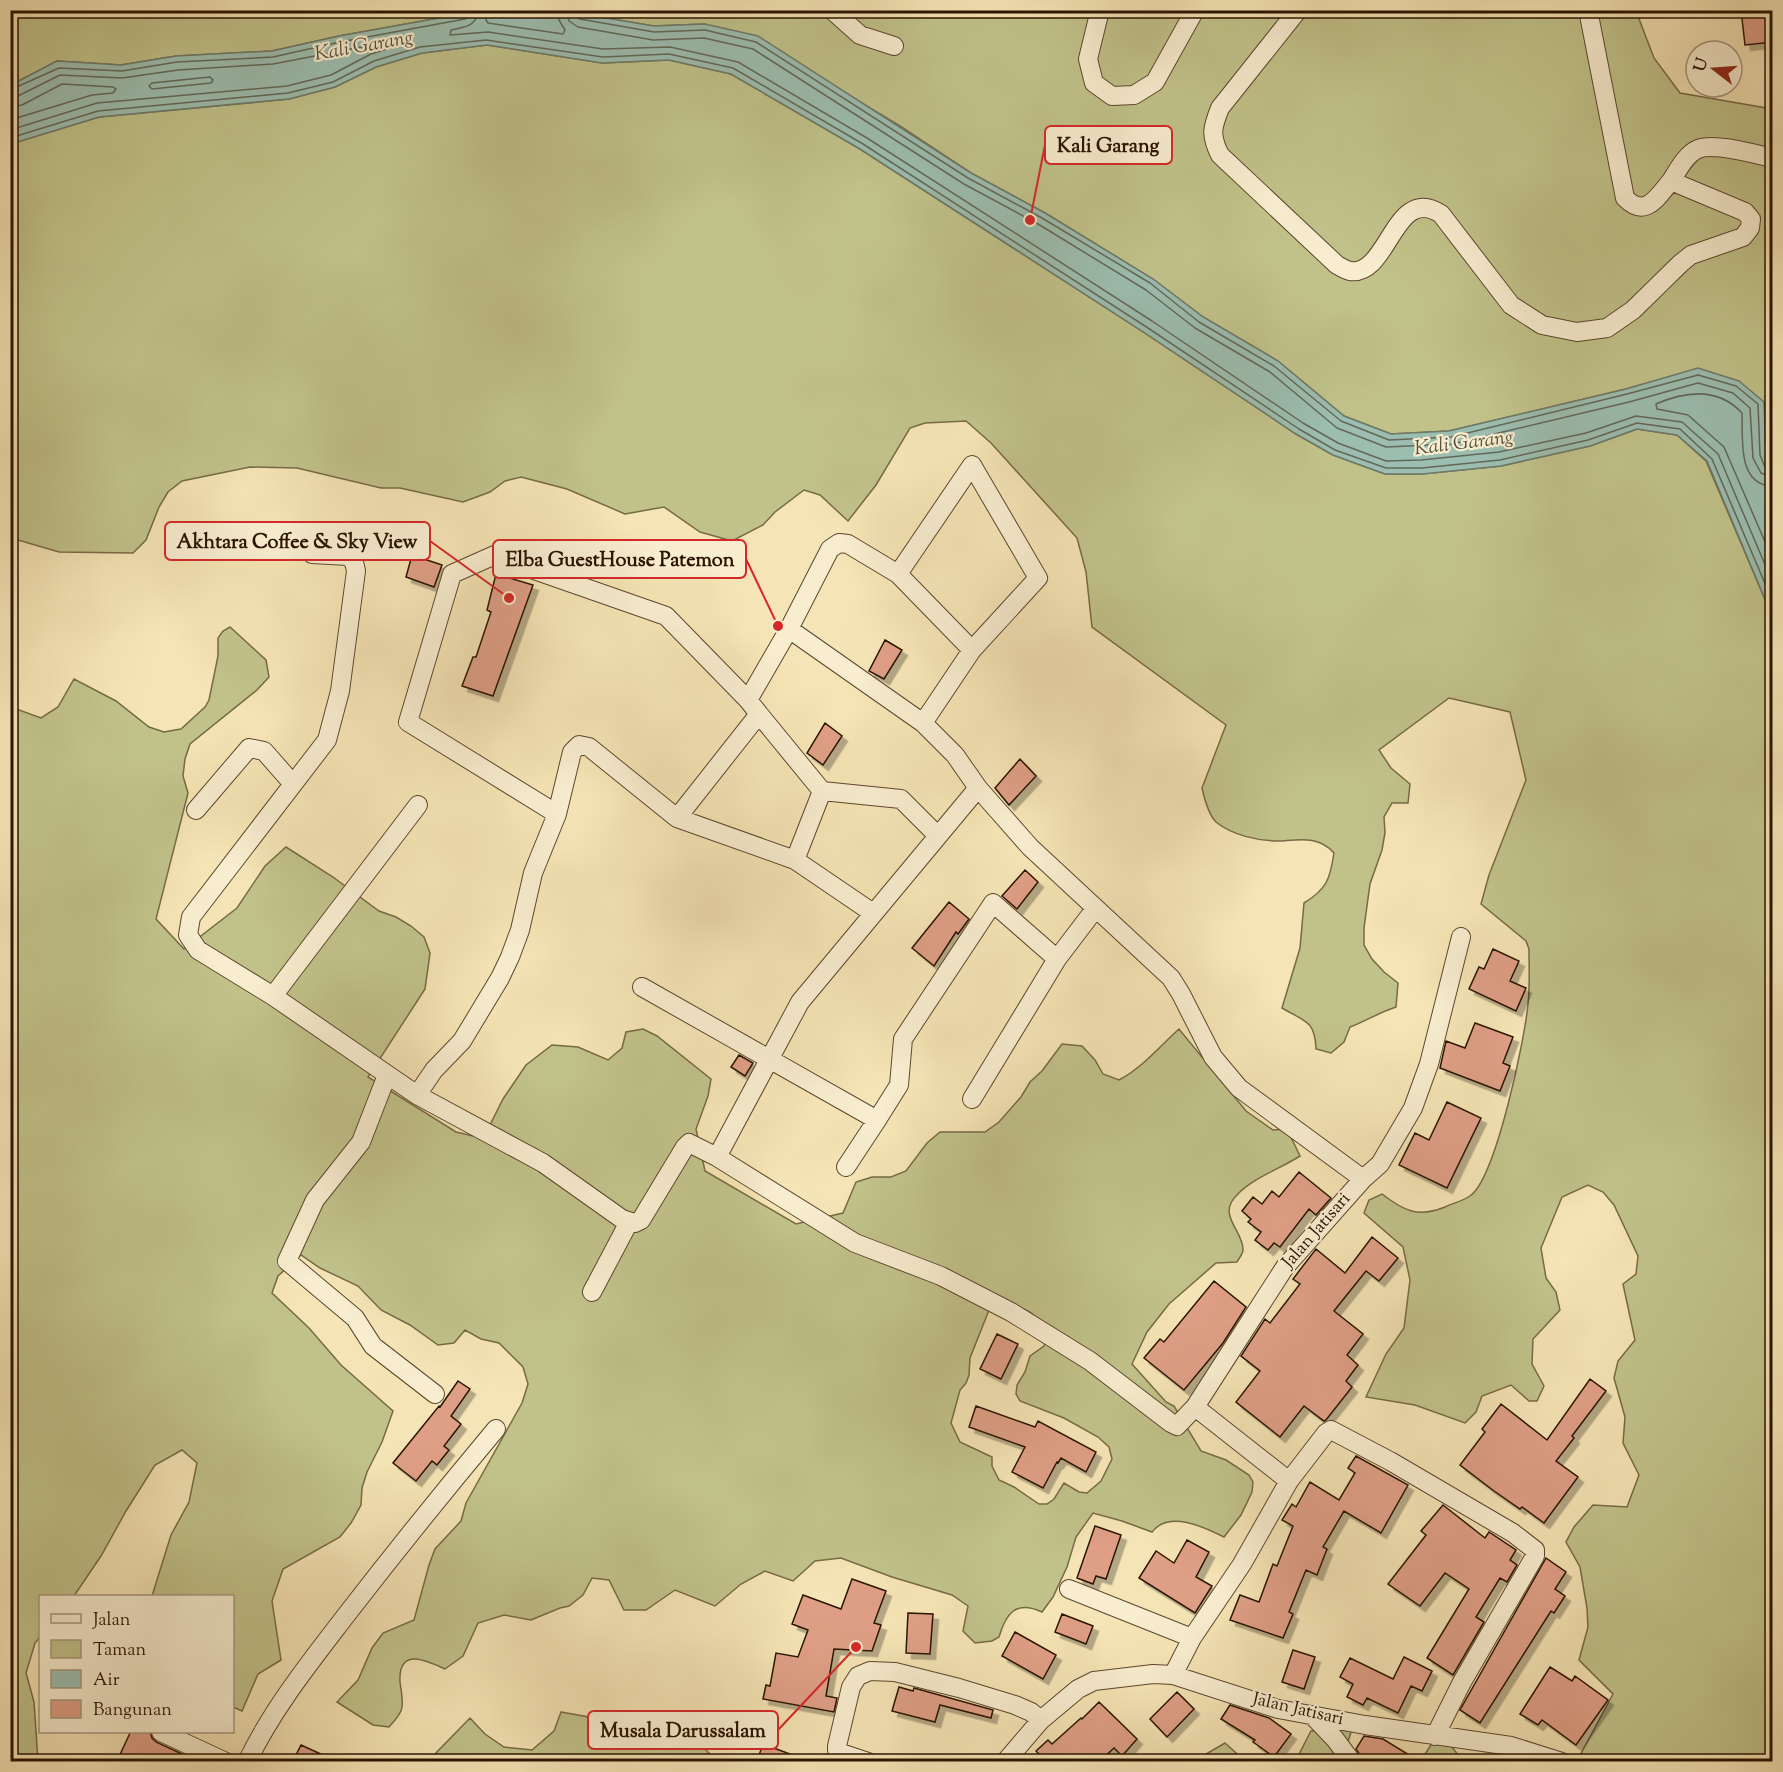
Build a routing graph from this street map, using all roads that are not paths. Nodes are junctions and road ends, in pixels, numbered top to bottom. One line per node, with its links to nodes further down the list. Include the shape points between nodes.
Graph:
1 (832, 10): 6 (street, via 860,35)
2 (1100, 10): 3 (street, via 1088,59 1094,83 1112,96 1134,94 1155,81)
3 (1195, 10)
4 (1298, 10): 8 (street, via 1220,108 1213,125 1213,141 1220,155 1337,265 1350,271 1362,270 1371,263 1408,213 1421,207 1433,209 1441,214 1511,304 1542,325 1577,332 1607,328 1633,310 1691,255 1743,237 1750,228 1751,219 1745,212)
5 (1588, 10): 8 (street, via 1625,198 1633,206 1643,207 1651,204)
6 (894, 46)
7 (1773, 158): 8 (street, via 1698,148)
8 (1671, 181)
9 (312, 554): 15 (street, via 348,556 356,571 340,691 327,740)
10 (898, 574): 11 (street, via 848,544 839,543 830,549); 12 (street); 12 (street, via 972,465 1038,578)
11 (789, 629): 13 (street); 14 (street)
12 (972, 650): 14 (street)
13 (753, 707): 17 (street); 20 (street, via 666,616 497,554 452,574 408,722); 21 (street)
14 (923, 723): 16 (street, via 955,755)
15 (293, 784): 19 (street, via 264,751 249,748); 29 (street, via 191,917 188,935 198,950)
16 (978, 788): 22 (street); 24 (street, via 1030,847)
17 (822, 791): 22 (street, via 901,799); 23 (street)
18 (418, 805): 29 (street)
19 (196, 810)
20 (557, 814): 21 (street, via 572,752 579,746 589,747); 32 (street, via 533,873 520,930 500,978 462,1041)
21 (677, 818): 23 (street)
22 (938, 836): 25 (street)
23 (795, 860): 25 (street)
24 (1095, 909): 27 (street); 37 (street, via 1171,978 1213,1057 1239,1088)
25 (873, 913): 30 (street, via 800,1002)
26 (1461, 937): 37 (street, Jalan Jatisari, via 1429,1064 1413,1108 1380,1164)
27 (1057, 959): 33 (street); 34 (street, via 993,903 903,1039 899,1085)
28 (642, 987): 30 (street)
29 (273, 996): 31 (street)
30 (770, 1059): 34 (street); 35 (street)
31 (387, 1075): 32 (street); 40 (street, via 361,1142 315,1200 287,1261 355,1318 373,1347)
32 (417, 1095): 38 (street, via 543,1163)
33 (972, 1099)
34 (877, 1120): 36 (street)
35 (717, 1157): 38 (street, via 689,1143 641,1220); 41 (street, Jalan Jatisari, via 855,1243 941,1276 1011,1312 1090,1361 1171,1423 1181,1424)
36 (846, 1167)
37 (1363, 1179): 41 (street, Jalan Jatisari, via 1285,1267)
38 (629, 1222): 39 (street)
39 (592, 1292)
40 (435, 1394)
41 (1195, 1407): 43 (street)
42 (496, 1430): 52 (street, via 322,1647 262,1731)
43 (1289, 1481): 45 (street, via 1242,1564); 50 (street, via 1331,1430 1513,1533 1535,1550)
44 (1069, 1589): 45 (street)
45 (1192, 1638): 46 (street)
46 (1173, 1675): 47 (street, Jalan Jatisari, via 1278,1709); 48 (street, Jalan Jatisari, via 1094,1681 1078,1689)
47 (1312, 1715): 50 (street, Jalan Jatisari); 55 (street)
48 (1041, 1720): 53 (street, via 1015,1705 959,1688 895,1672 870,1671 858,1676 852,1687 837,1746 841,1753); 54 (street, Jalan Jatisari)
49 (165, 1733): 51 (street)
50 (1435, 1736): 56 (street, Jalan Jatisari, via 1511,1746)
51 (226, 1761)
52 (247, 1761)
53 (868, 1761)
54 (1005, 1761)
55 (1352, 1761)
56 (1562, 1761)

